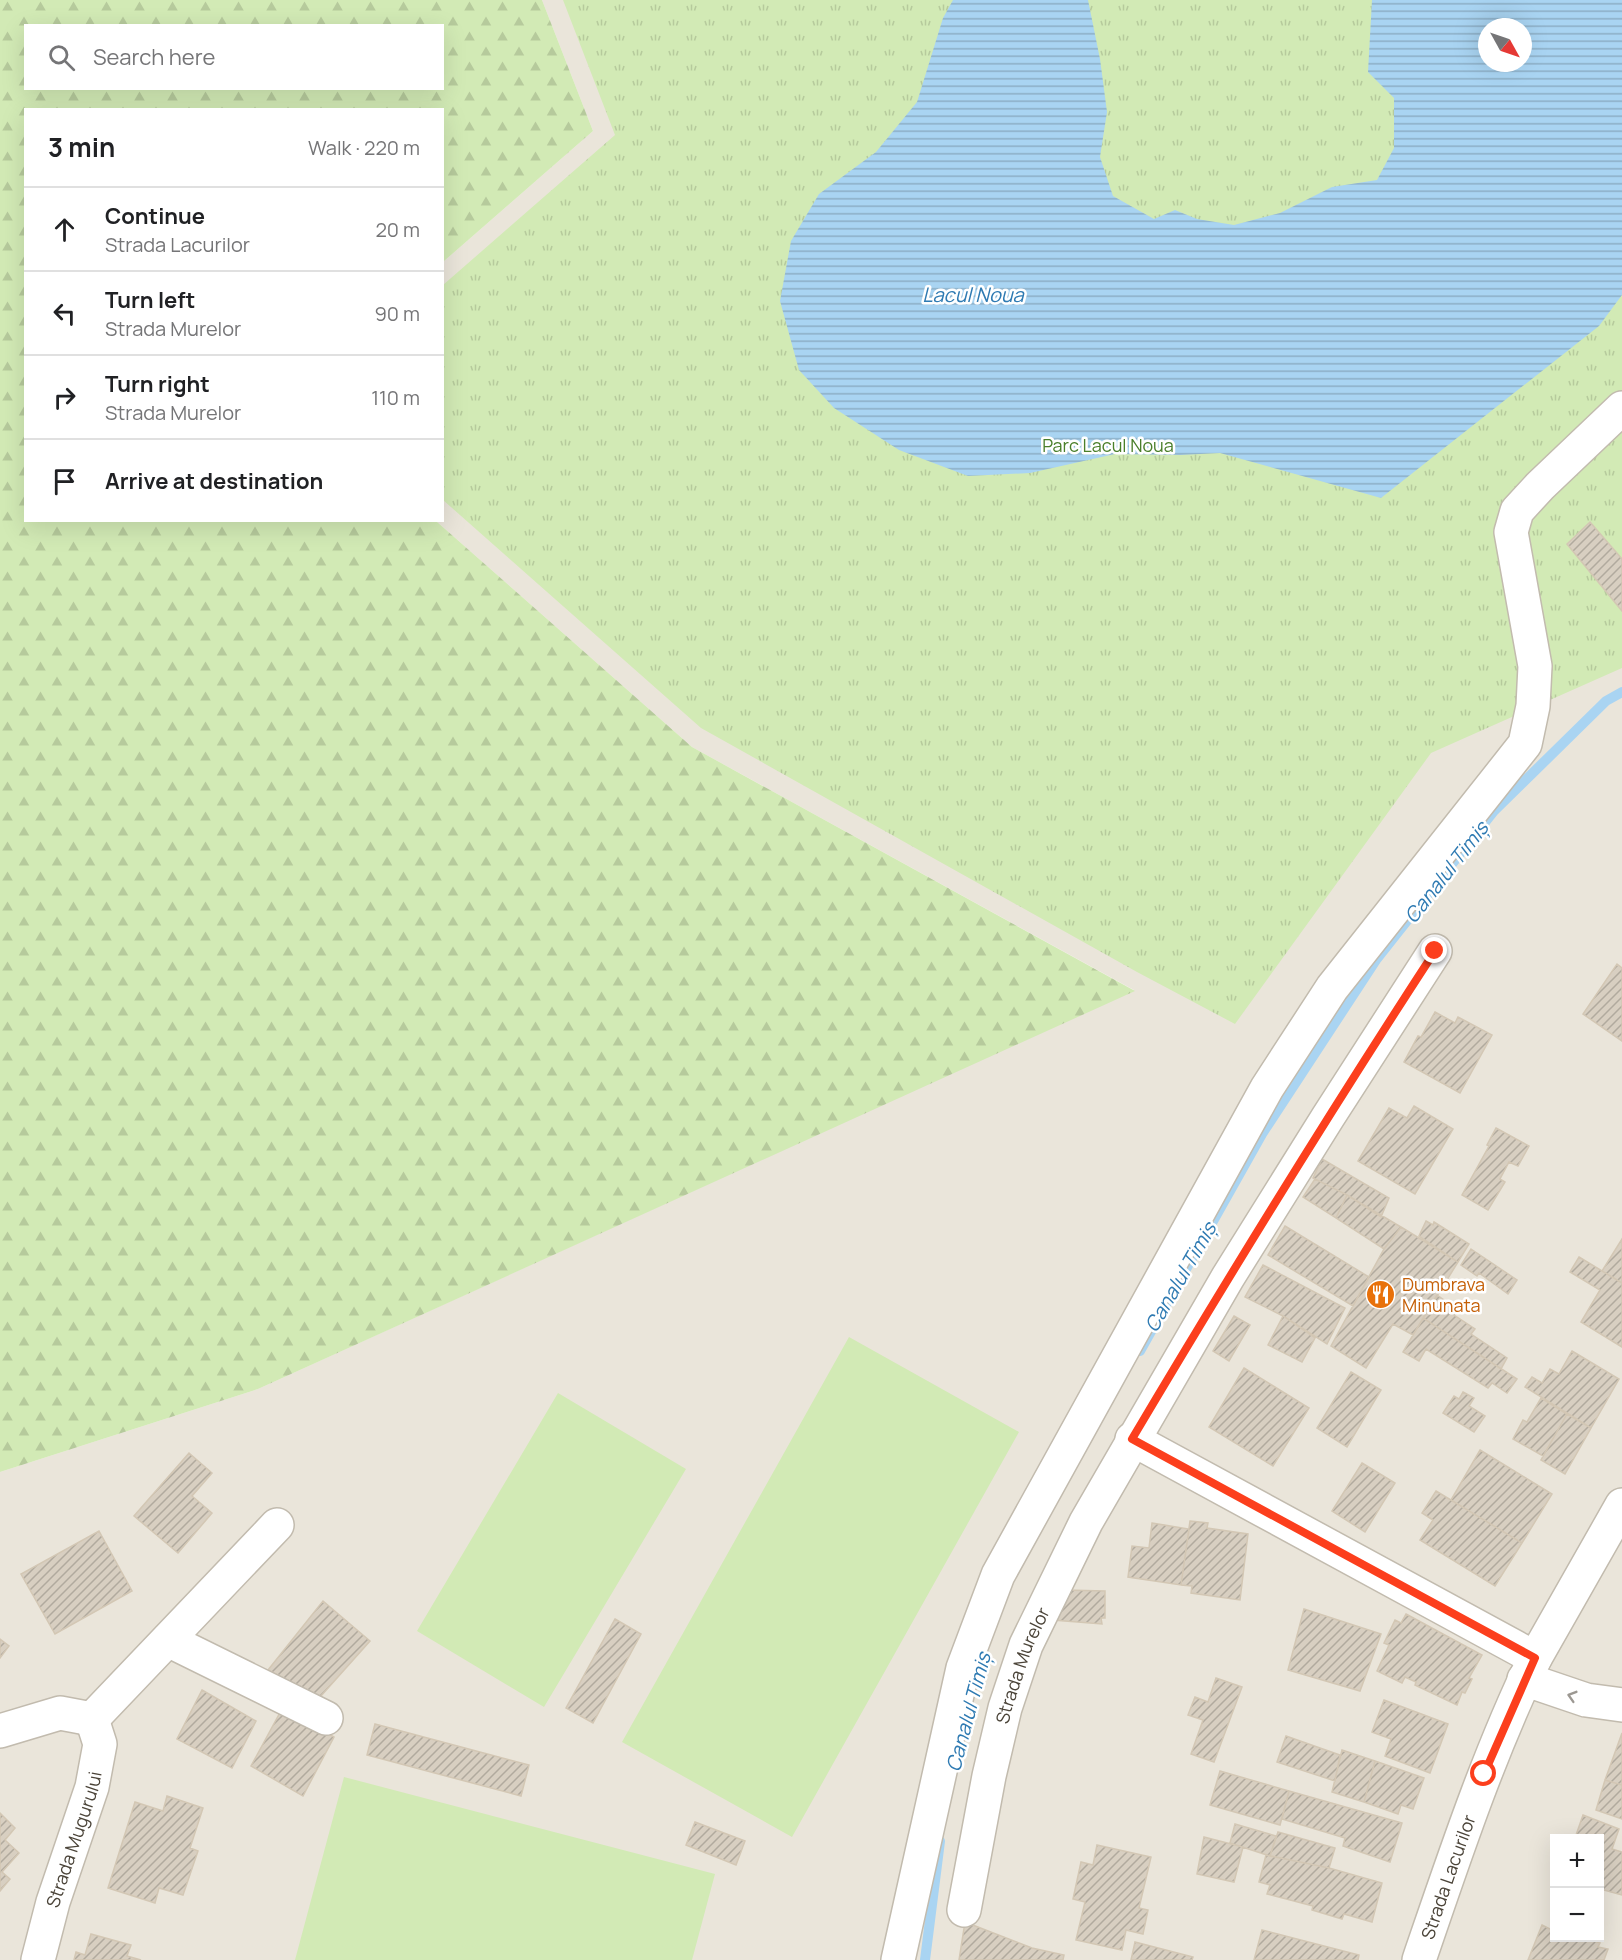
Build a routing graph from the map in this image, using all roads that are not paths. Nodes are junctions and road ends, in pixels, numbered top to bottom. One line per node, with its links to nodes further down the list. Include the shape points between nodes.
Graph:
1 (1622, 408): 14 (street, via 1517,511 1511,532 1535,666 1533,706 1525,744 1332,988 1267,1088 998,1575 963,1668)
2 (1435, 951): 3 (street, Strada Murelor, via 1228,1277)
3 (1132, 1439): 7 (street); 12 (street, Strada Murelor, via 1026,1645 1005,1708 989,1776)
4 (1622, 1505): 7 (street, Strada Lacurilor)
5 (277, 1525): 6 (street)
6 (168, 1640): 9 (street); 10 (street)
7 (1530, 1668): 8 (street, one-way to 7, via 1586,1700); 15 (street, Strada Lacurilor, via 1484,1774)
8 (1622, 1705)
9 (326, 1718)
10 (92, 1719): 11 (street, via 60,1713); 13 (street, Strada Mugurului, via 100,1744 92,1787)
11 (0, 1731)
12 (964, 1910)
13 (38, 1960)
14 (898, 1960)
15 (1419, 1960)

